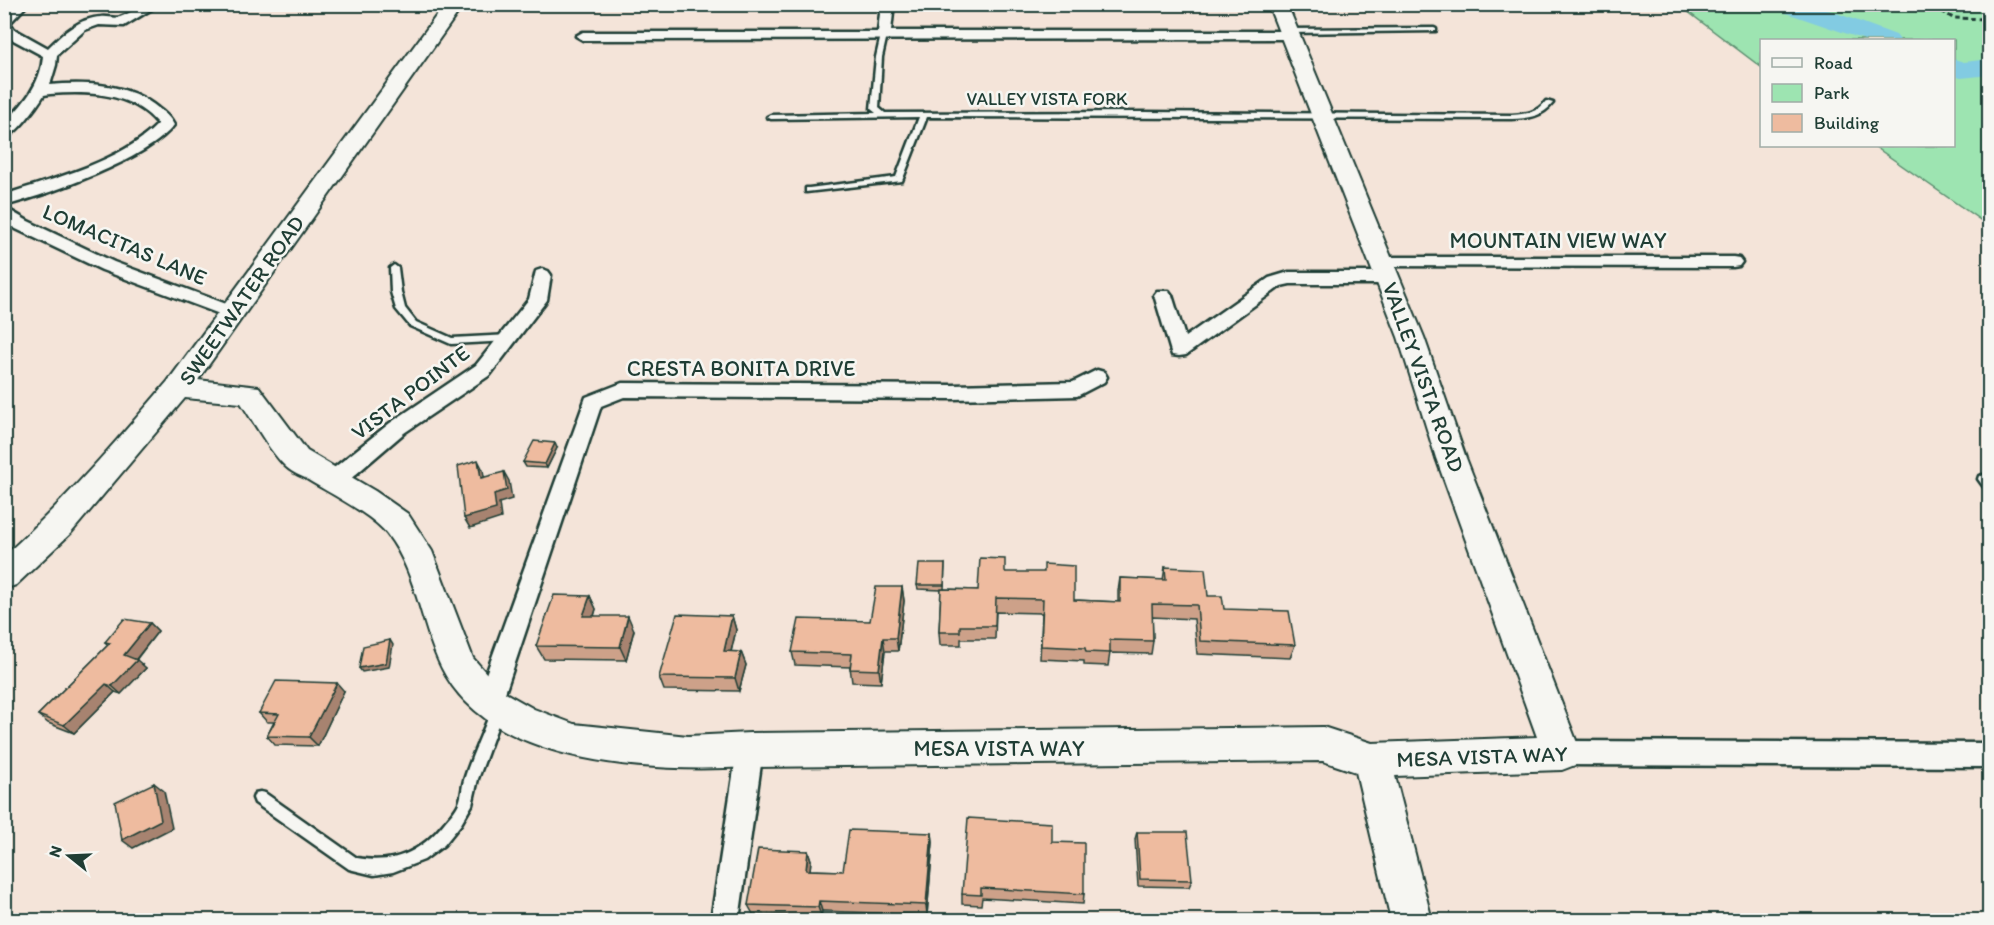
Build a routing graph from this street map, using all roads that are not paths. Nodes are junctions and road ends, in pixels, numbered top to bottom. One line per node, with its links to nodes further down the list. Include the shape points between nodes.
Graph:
1 (22, 4): 6 (street)
2 (154, 4): 11 (street, via 120,23 91,22 70,32)
3 (455, 4): 27 (street, SWEETWATER ROAD)
4 (888, 4): 9 (street)
5 (1277, 4): 8 (street, VALLEY VISTA ROAD)
6 (4, 23): 11 (street, via 9,32)
7 (1434, 30): 8 (lane)
8 (1288, 33): 9 (street); 16 (street, VALLEY VISTA ROAD)
9 (884, 35): 10 (street); 14 (lane, via 875,108)
10 (583, 36)
11 (50, 54): 12 (street, via 51,65)
12 (39, 91): 18 (street); 20 (street, via 71,87 128,96 140,101 165,125 161,133 135,149)
13 (1548, 103): 16 (lane, VALLEY VISTA FORK, via 1533,116)
14 (882, 114): 15 (lane, VALLEY VISTA FORK); 17 (lane, VALLEY VISTA FORK)
15 (924, 114): 16 (lane, VALLEY VISTA FORK); 19 (lane, via 899,179)
16 (1323, 114): 24 (street, VALLEY VISTA ROAD)
17 (771, 117)
18 (4, 134)
19 (809, 190)
20 (4, 201)
21 (4, 212): 27 (street, LOMACITAS LANE, via 22,225 108,266)
22 (1733, 262): 24 (street, MOUNTAIN VIEW WAY)
23 (394, 268): 28 (lane, via 401,309 413,324 451,341)
24 (1385, 270): 26 (street, via 1275,282 1179,350); 35 (street, VALLEY VISTA ROAD)
25 (542, 275): 28 (street, VISTA POINTE, via 538,300)
26 (1163, 295)
27 (231, 312): 30 (street, SWEETWATER ROAD)
28 (510, 338): 31 (street, VISTA POINTE, via 483,370 397,429)
29 (1097, 377): 33 (street, CRESTA BONITA DRIVE, via 1077,389 621,390 593,402)
30 (178, 388): 31 (street, MESA VISTA WAY, via 249,394 296,459); 32 (street, SWEETWATER ROAD, via 60,524)
31 (333, 481): 33 (street, MESA VISTA WAY, via 397,523 416,551 459,666)
32 (4, 576)
33 (493, 705): 34 (street, MESA VISTA WAY, via 521,721 574,741 688,753); 38 (lane, via 465,805 439,840 419,855 374,868 354,864)
34 (750, 750): 37 (street, MESA VISTA WAY, via 1323,744); 39 (street)
35 (1562, 753): 36 (street, MESA VISTA WAY); 37 (street, MESA VISTA WAY)
36 (1989, 755)
37 (1372, 760): 40 (street)
38 (260, 798)
39 (725, 921)
40 (1411, 921)

